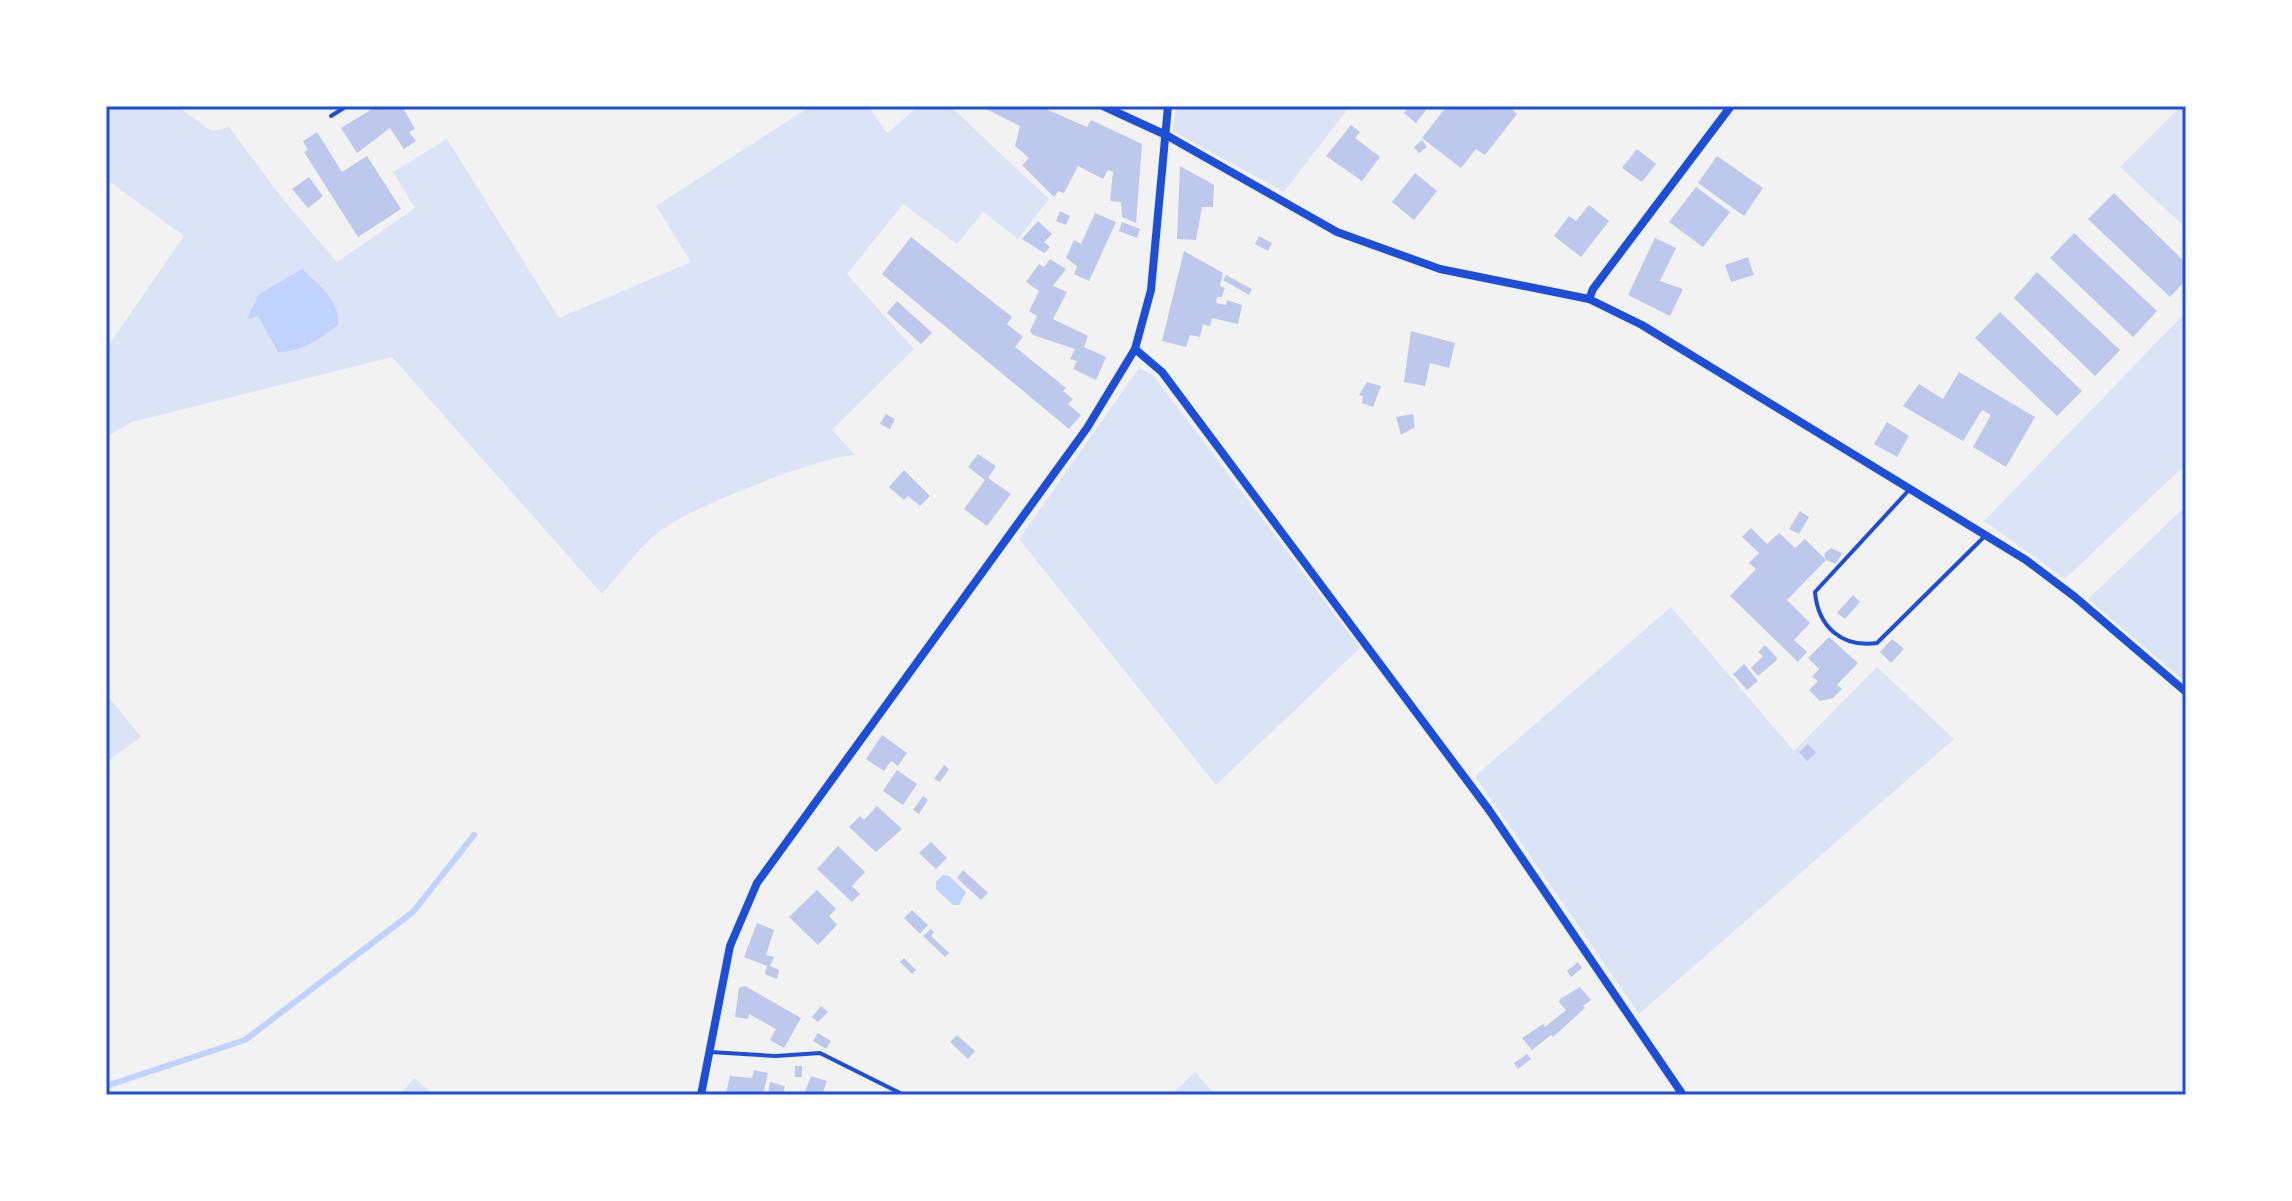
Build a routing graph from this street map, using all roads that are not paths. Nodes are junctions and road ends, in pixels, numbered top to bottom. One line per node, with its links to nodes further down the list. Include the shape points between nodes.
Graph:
1 (347, 106): 5 (lane)
2 (1103, 106): 6 (street)
3 (1168, 106): 6 (street)
4 (1731, 106): 7 (street)
5 (331, 116)
6 (1166, 135): 7 (street, via 1337,232 1375,247 1440,269); 8 (street, via 1151,290)
7 (1589, 299): 9 (street, via 1642,325)
8 (1135, 349): 12 (street, via 1087,428 757,883 730,946); 15 (street, via 1162,372 1489,810)
9 (1911, 488): 10 (street); 10 (lane, via 1815,592 1821,620 1834,634 1862,645 1877,643)
10 (1986, 535): 11 (street, via 2075,597)
11 (2186, 692)
12 (710, 1052): 13 (street); 14 (lane, via 820,1053)
13 (701, 1095)
14 (904, 1095)
15 (1683, 1095)

